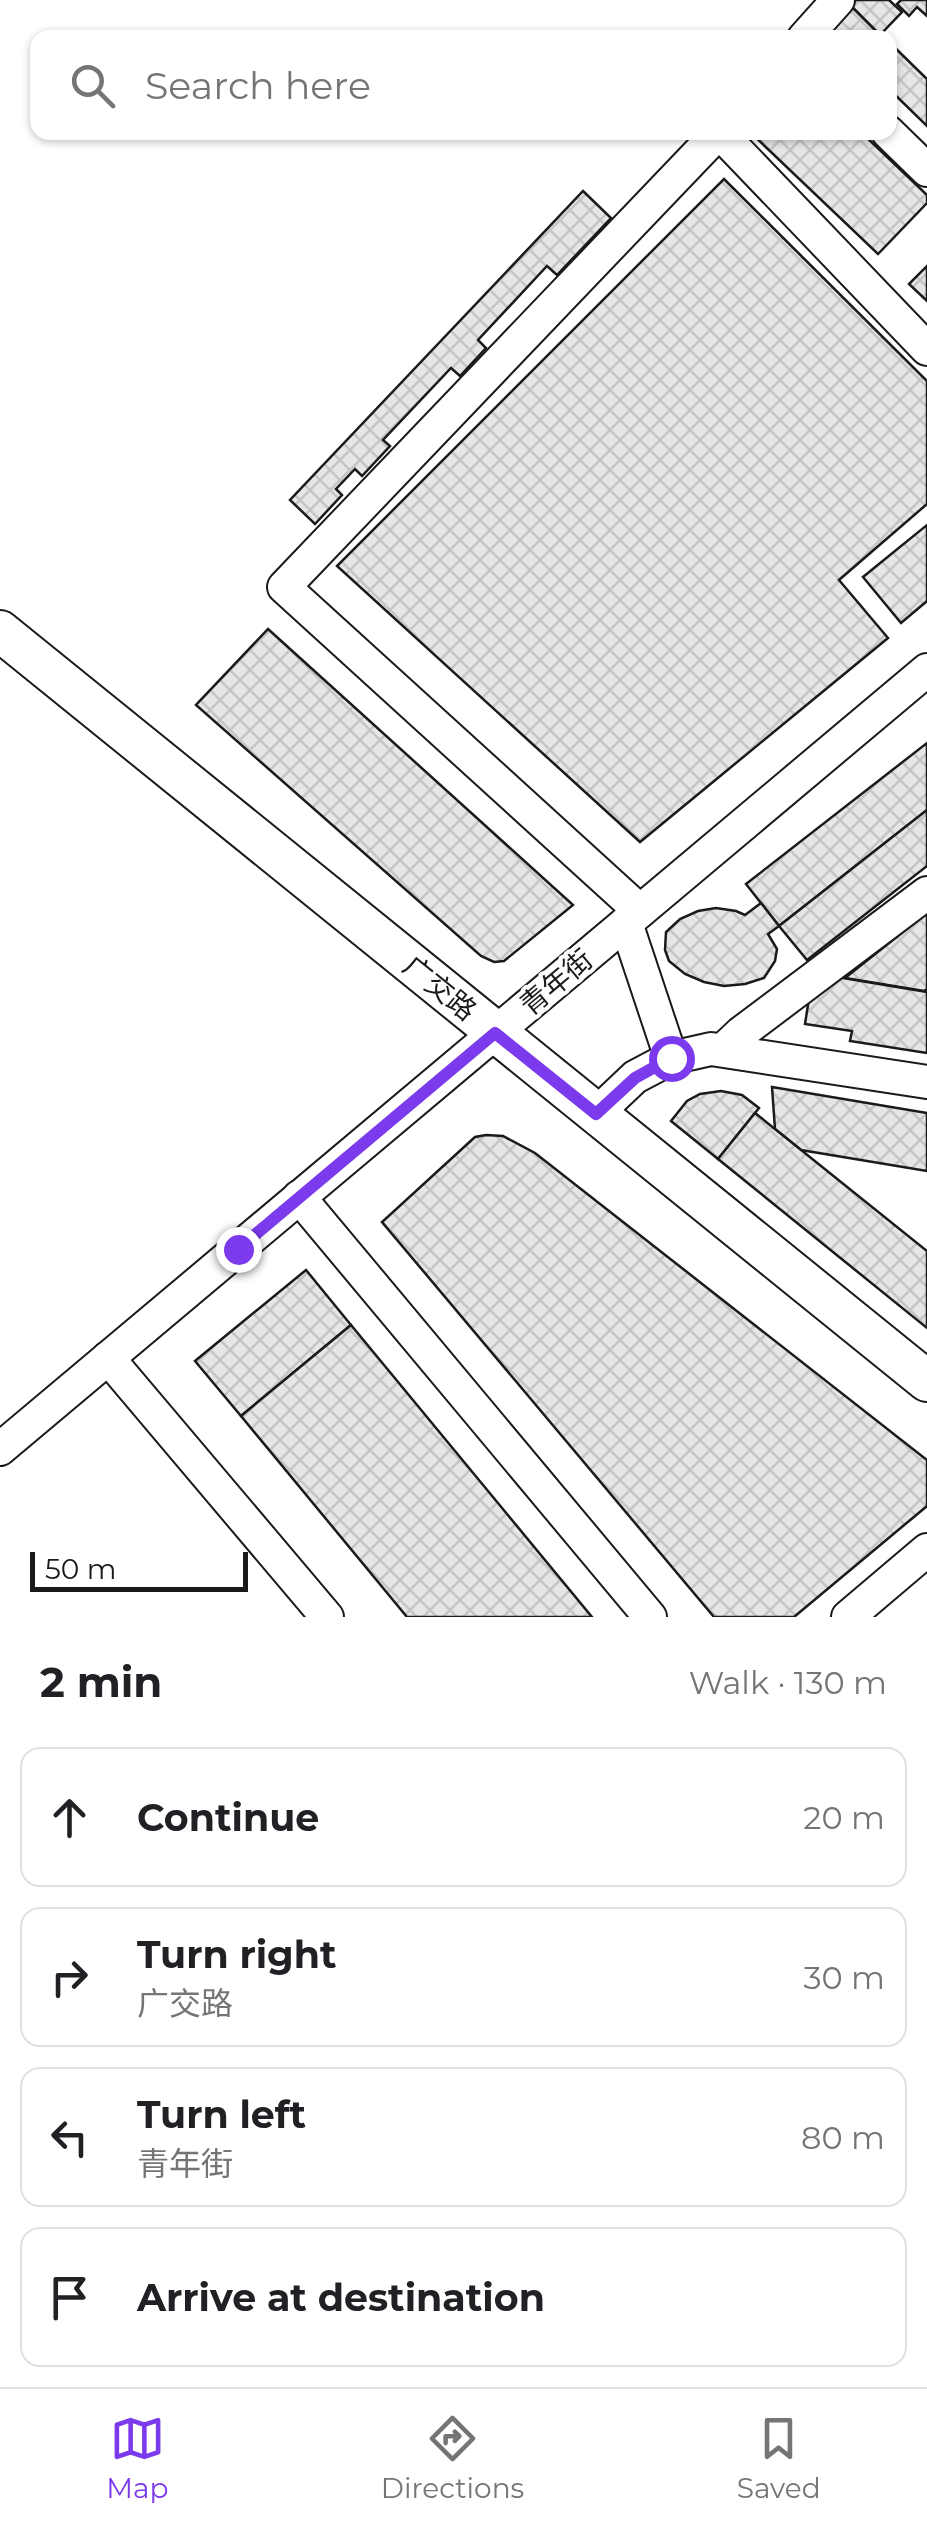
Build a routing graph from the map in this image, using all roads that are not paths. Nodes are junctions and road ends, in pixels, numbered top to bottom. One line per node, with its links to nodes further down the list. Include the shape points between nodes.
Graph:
1 (838, 0): 2 (street)
2 (811, 30)
3 (711, 140): 11 (street, via 284,586)
4 (727, 140): 7 (street)
5 (896, 140): 6 (street)
6 (927, 170)
7 (927, 349)
8 (0, 631): 12 (main road, 广交路)
9 (924, 680): 11 (street, 青年街)
10 (927, 893): 13 (street)
11 (633, 917): 12 (street, 青年街); 14 (street)
12 (495, 1033): 16 (main road, 广交路); 17 (street, 青年街)
13 (723, 1050): 14 (street); 15 (street)
14 (671, 1058): 16 (street, via 635,1078)
15 (927, 1082)
16 (596, 1114): 19 (main road, 广交路)
17 (299, 1198): 18 (street, 青年街); 23 (street)
18 (108, 1358): 20 (street, 青年街); 22 (street)
19 (926, 1379)
20 (0, 1449)
21 (927, 1550): 24 (street)
22 (327, 1617)
23 (650, 1617)
24 (848, 1617)

